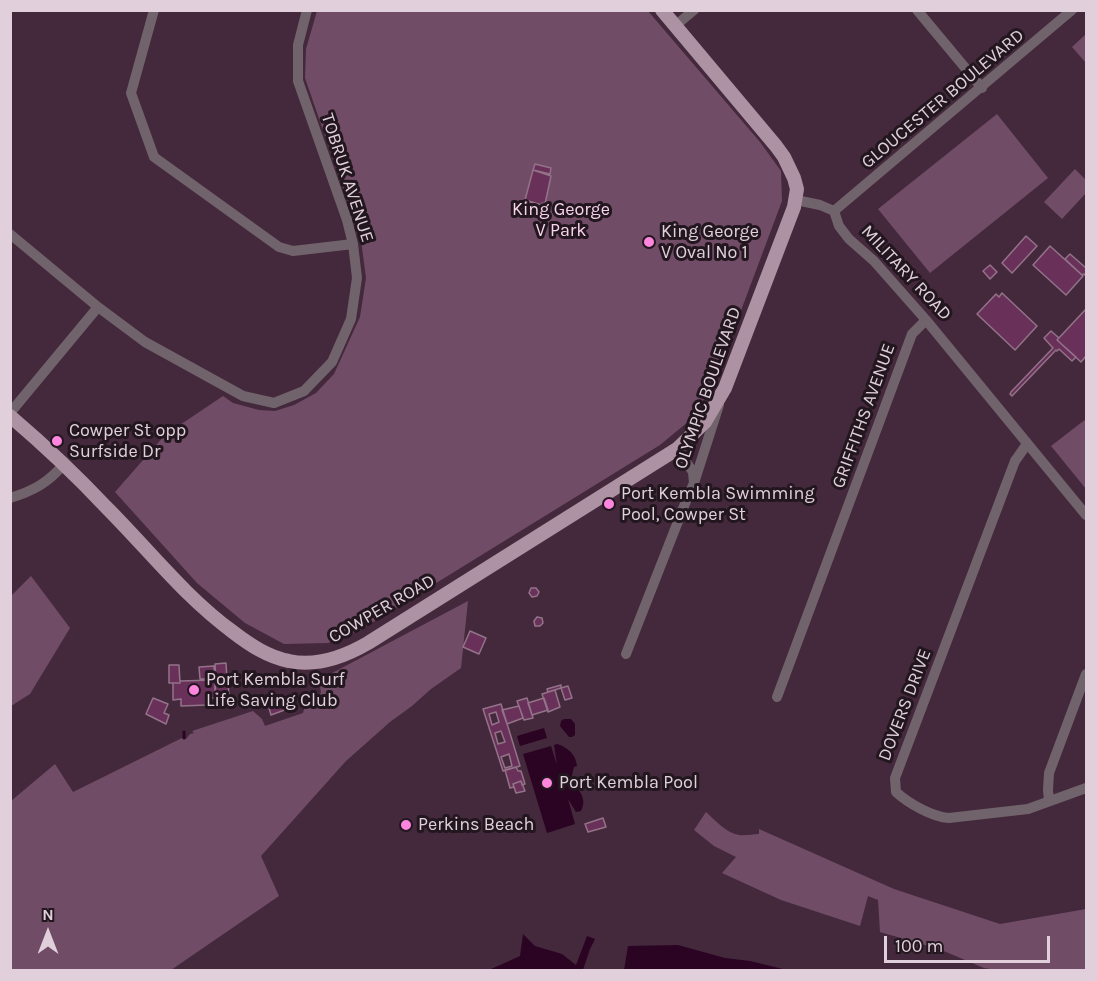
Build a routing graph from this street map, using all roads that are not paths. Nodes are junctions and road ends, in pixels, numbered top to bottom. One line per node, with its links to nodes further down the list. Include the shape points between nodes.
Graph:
1 (154, 10): 12 (street, via 131,93 154,158 279,247 293,251)
2 (307, 10): 12 (street, TOBRUK AVENUE, via 298,45 298,81)
3 (662, 10): 7 (main road)
4 (694, 10): 7 (street)
5 (917, 10): 8 (street)
6 (1072, 10): 8 (street, GLOUCESTER BOULEVARD)
7 (675, 26): 9 (main road, via 784,157 794,178)
8 (982, 88): 10 (street, GLOUCESTER BOULEVARD)
9 (796, 200): 10 (street); 15 (main road, OLYMPIC BOULEVARD)
10 (834, 211): 14 (street, MILITARY ROAD, via 849,239)
11 (10, 234): 13 (street, TOBRUK AVENUE)
12 (353, 244): 13 (street, TOBRUK AVENUE, via 357,278 351,319 332,362 304,391 274,403 243,396 145,342)
13 (98, 307): 16 (street)
14 (926, 320): 17 (street, MILITARY ROAD); 25 (street, GRIFFITHS AVENUE, via 912,334)
15 (725, 388): 18 (main road, COWPER ROAD, via 705,422); 20 (street, OLYMPIC BOULEVARD)
16 (10, 414): 19 (main road, COWPER ROAD)
17 (1028, 444): 22 (street, MILITARY ROAD); 27 (street, DOVERS DRIVE, via 1015,461 895,778 896,792 903,798 942,818 1028,809)
18 (677, 449): 19 (main road, COWPER ROAD, via 353,651 320,662 290,661 262,651 219,622 195,602); 20 (street, via 693,472)
19 (64, 464): 21 (street, via 53,478)
20 (694, 483): 23 (street, OLYMPIC BOULEVARD)
21 (10, 498)
22 (1086, 515)
23 (626, 654)
24 (1086, 674): 27 (street, via 1049,772)
25 (777, 697)
26 (1086, 788): 27 (street, DOVERS DRIVE)
27 (1050, 801)

